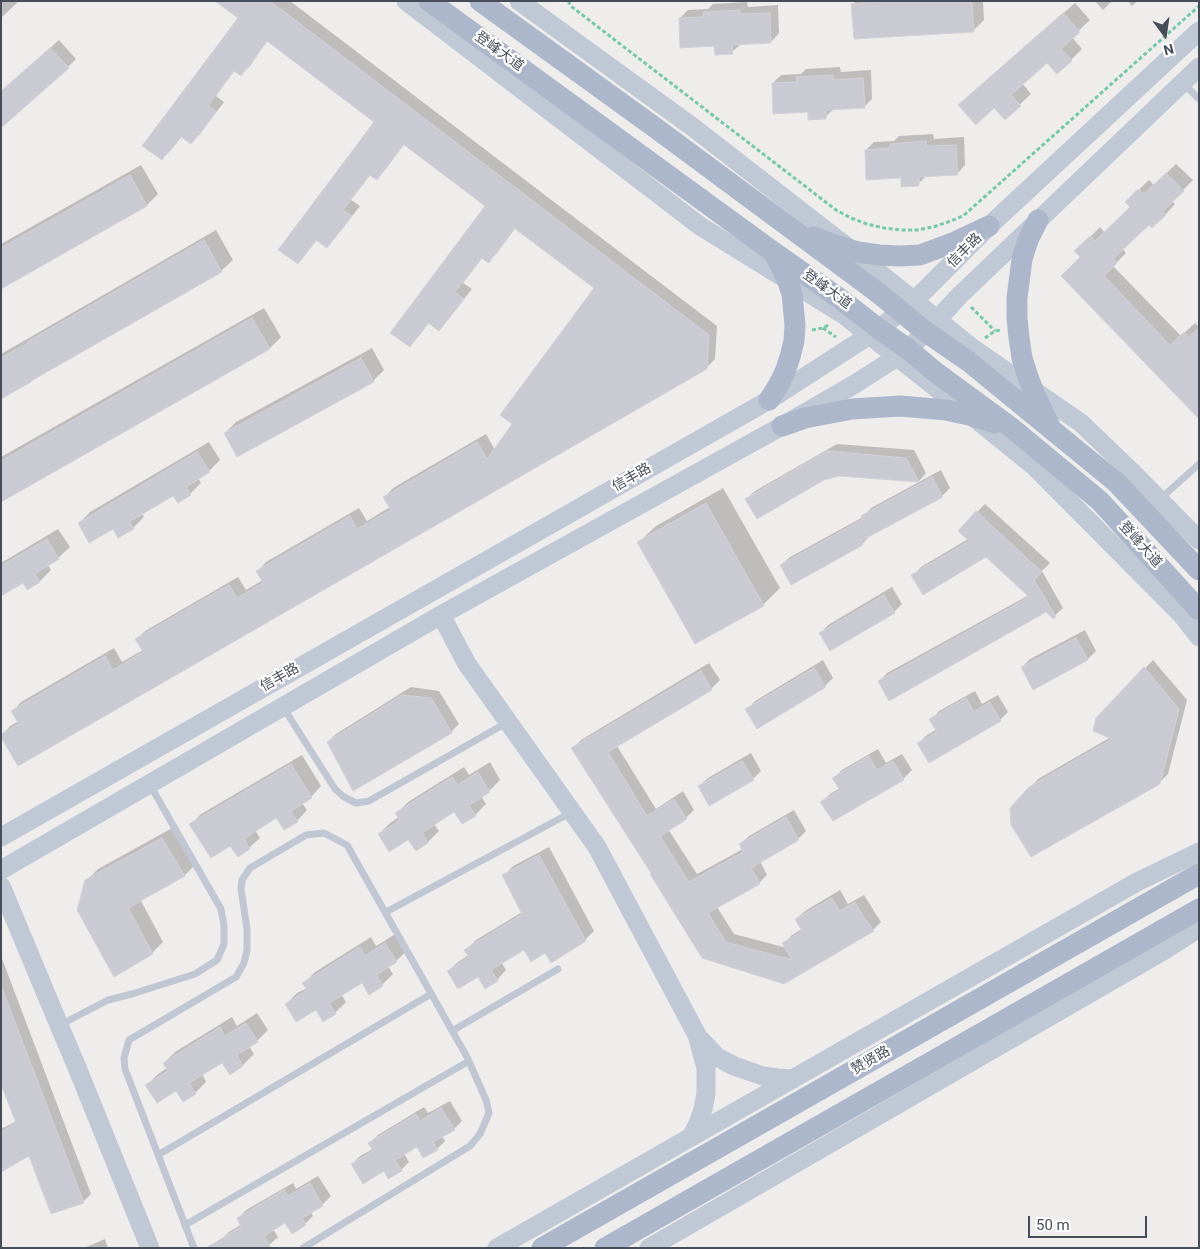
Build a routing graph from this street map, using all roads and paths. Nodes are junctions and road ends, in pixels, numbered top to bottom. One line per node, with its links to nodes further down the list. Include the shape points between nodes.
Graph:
1 (406, 1): 18 (street, via 700,226)
2 (429, 1): 17 (main road, 登峰大道)
3 (480, 1): 15 (main road, 登峰大道)
4 (519, 1): 8 (street)
5 (544, 1): 8 (street)
6 (568, 1): 7 (path, via 836,210 867,224 901,230 933,227 963,216)
7 (1199, 6)
8 (555, 27): 16 (street, via 694,128)
9 (1199, 31): 14 (street, 信丰路)
10 (1199, 67): 11 (street, 信丰路)
11 (1182, 83): 12 (lane); 13 (street, 信丰路)
12 (1199, 99)
13 (1038, 220): 20 (street, 信丰路); 23 (main road, via 1022,259 1017,298 1018,338)
14 (989, 226): 16 (main road, via 922,254 879,255); 19 (street, 信丰路)
15 (795, 232): 16 (main road); 19 (main road, 登峰大道, via 877,292)
16 (851, 250): 19 (street)
17 (772, 251): 18 (main road); 21 (main road, 登峰大道, via 839,298)
18 (787, 279): 21 (street); 24 (main road, via 794,309 794,341 785,372)
19 (907, 307): 20 (main road, 登峰大道); 21 (street, 信丰路)
20 (931, 326): 22 (street, 信丰路); 23 (street, via 971,347); 28 (main road, 登峰大道)
21 (874, 332): 22 (main road, 登峰大道); 24 (street, 信丰路)
22 (902, 353): 25 (street); 26 (street, 信丰路); 27 (main road, 登峰大道, via 934,371)
23 (1032, 389): 28 (main road); 30 (street, via 1082,423)
24 (768, 400): 40 (street, 信丰路)
25 (972, 416): 26 (main road, via 923,407 876,406 828,413); 27 (main road); 35 (street, via 1034,466 1181,614)
26 (782, 426): 34 (street, 信丰路)
27 (1013, 429): 33 (main road, 登峰大道, via 1100,501)
28 (1053, 431): 32 (main road, 登峰大道, via 1117,483)
29 (1199, 464): 30 (lane)
30 (1159, 500): 31 (street)
31 (1199, 540)
32 (1199, 570)
33 (1199, 610)
34 (441, 615): 36 (street, 信丰路); 37 (street, via 467,664)
35 (1199, 637)
36 (283, 707): 37 (lane, via 334,789 356,803 369,801); 38 (street, 信丰路)
37 (508, 722): 39 (street)
38 (149, 785): 42 (street, 信丰路); 49 (lane, via 221,909 224,944 217,960 195,974 108,1000)
39 (572, 812): 45 (lane); 51 (street, via 597,847)
40 (1, 837)
41 (1199, 852): 53 (street, via 1137,882)
42 (1, 870)
43 (1199, 874): 61 (main road, 赞贤路)
44 (1, 886): 49 (street)
45 (386, 912): 48 (lane); 55 (lane, via 347,845 324,832 306,835 250,868 242,880 247,950 236,977 129,1040 125,1069)
46 (1197, 915): 62 (main road); 63 (street, via 1163,951)
47 (558, 969): 50 (lane)
48 (431, 994): 50 (lane); 55 (lane)
49 (59, 1026): 57 (street)
50 (452, 1031): 52 (lane)
51 (697, 1035): 53 (street, via 717,1057 734,1066 763,1076); 54 (street, via 706,1068 706,1087 703,1109)
52 (469, 1061): 56 (lane); 59 (lane, via 489,1113 480,1134 470,1146)
53 (793, 1079): 54 (street)
54 (691, 1137): 60 (street)
55 (158, 1155): 56 (lane)
56 (185, 1225): 58 (lane)
57 (150, 1248)
58 (194, 1248)
59 (303, 1248)
60 (497, 1248)
61 (542, 1248)
62 (605, 1248)
63 (649, 1248)

